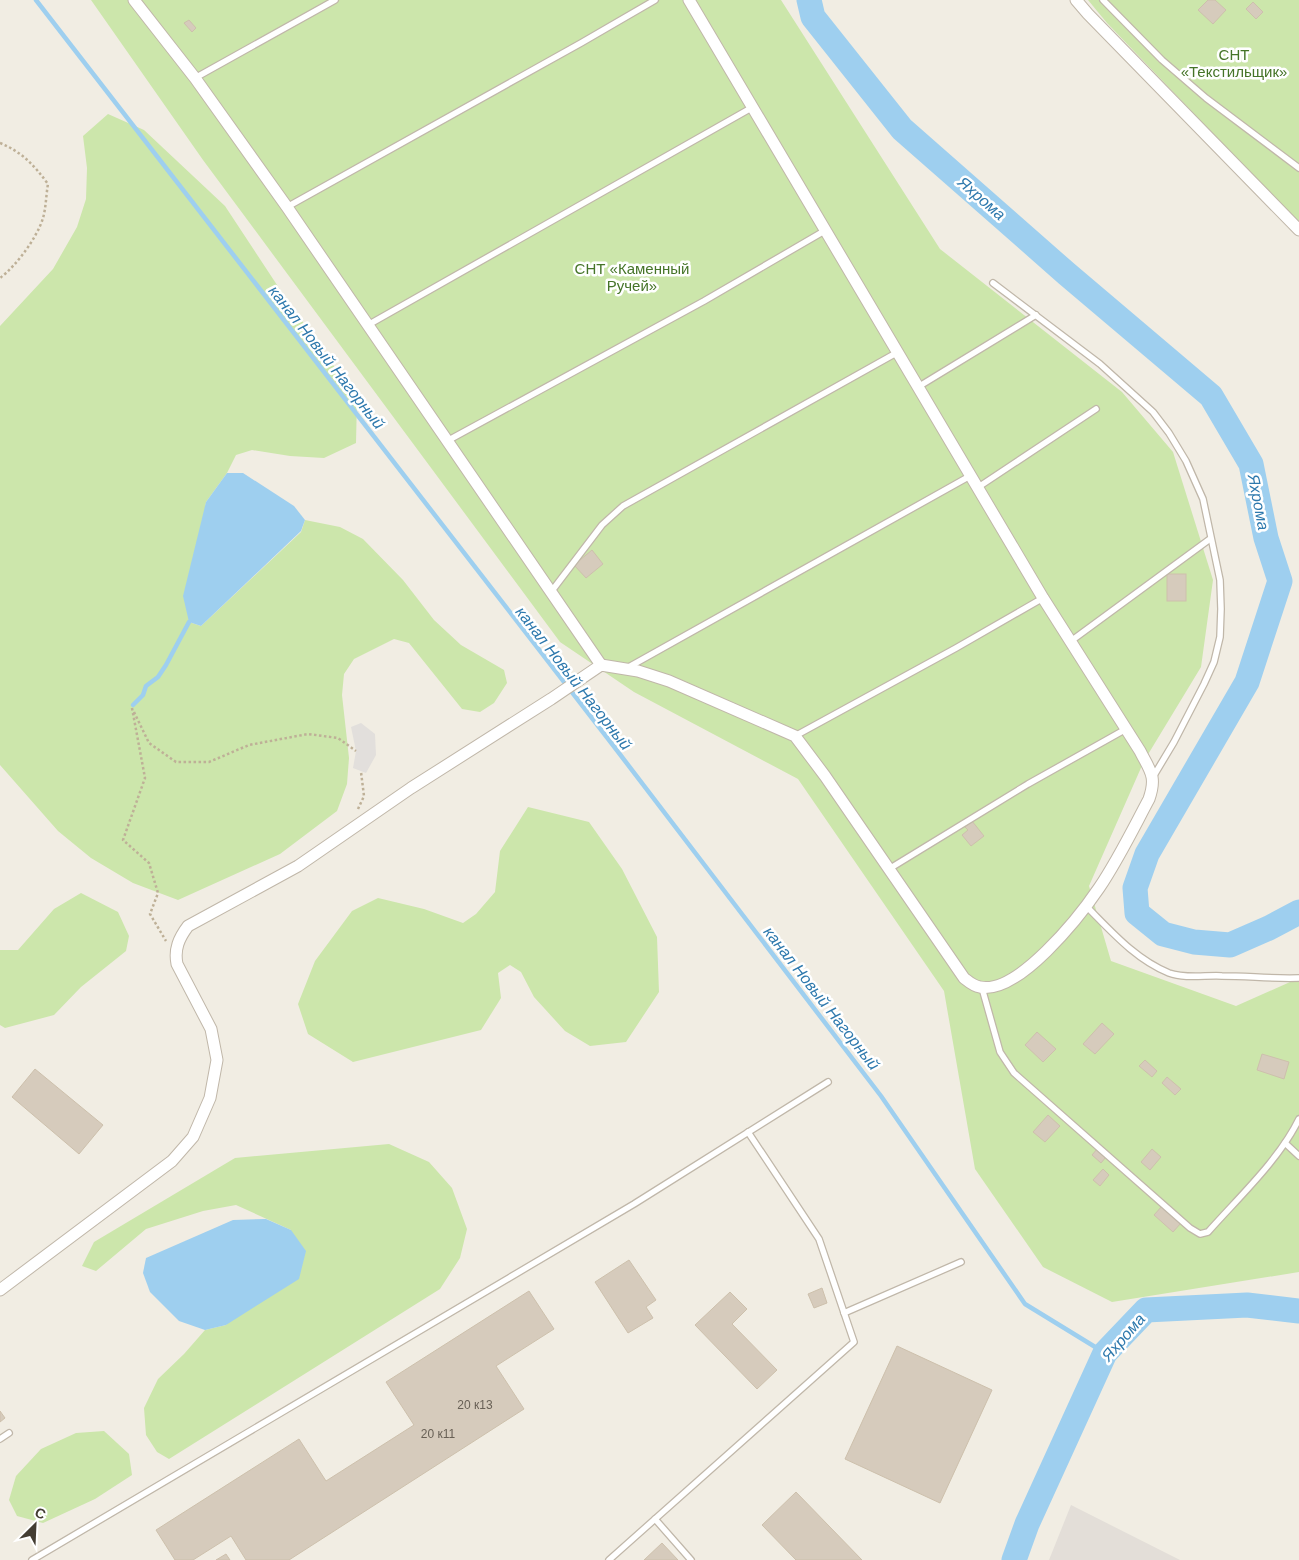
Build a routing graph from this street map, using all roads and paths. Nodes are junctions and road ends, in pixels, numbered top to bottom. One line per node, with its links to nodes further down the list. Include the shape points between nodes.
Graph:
1 (134, 0): 7 (street)
2 (336, 0): 7 (lane)
3 (655, 0): 11 (lane)
4 (689, 0): 8 (street)
5 (1076, 0): 13 (street)
6 (1103, 0): 10 (lane, via 1206,98)
7 (195, 78): 11 (street)
8 (753, 107): 12 (street); 17 (lane)
9 (0, 143): 14 (path, via 33,164 48,184 43,219 13,268)
10 (1299, 168)
11 (286, 207): 17 (street)
12 (826, 230): 18 (street); 21 (lane, via 704,301)
13 (1299, 230)
14 (0, 278)
15 (993, 283): 16 (lane)
16 (1036, 315): 19 (lane); 24 (lane, via 1100,364 1153,412 1186,461 1202,499)
17 (368, 325): 21 (street)
18 (898, 352): 19 (street); 25 (lane, via 623,506 602,525)
19 (918, 387): 22 (street)
20 (1096, 409): 23 (lane)
21 (447, 441): 25 (street)
22 (970, 476): 23 (street); 29 (lane)
23 (977, 488): 26 (street)
24 (1210, 539): 27 (lane); 34 (lane, via 1220,580 1220,637 1204,684)
25 (551, 592): 28 (street)
26 (1043, 598): 27 (street); 31 (lane)
27 (1070, 642): 30 (street)
28 (602, 665): 29 (street); 35 (street)
29 (625, 669): 31 (street, via 669,681)
30 (1126, 729): 34 (street); 36 (lane, via 1028,784)
31 (795, 736): 36 (street)
32 (356, 751): 38 (path, via 338,738 308,734 249,745 209,762 176,762 149,743 132,708 145,778 124,840 149,863 158,893 150,914)
33 (361, 772): 35 (path, via 364,796)
34 (1153, 777): 37 (street, via 1149,799)
35 (350, 830): 38 (street, via 298,866 188,926 180,937)
36 (889, 870): 40 (street, via 964,978)
37 (1086, 906): 39 (lane, via 1147,962 1178,976); 40 (street, via 1030,968 999,985)
38 (175, 954): 47 (street, via 177,964 211,1029 217,1060 210,1098 193,1137 172,1161)
39 (1299, 978)
40 (982, 988): 44 (lane, via 1000,1052 1014,1073 1200,1234 1208,1232)
41 (828, 1082): 43 (lane)
42 (1299, 1118): 44 (lane)
43 (748, 1132): 48 (lane, via 818,1239); 52 (lane, via 634,1204)
44 (1285, 1143): 45 (lane)
45 (1299, 1156)
46 (961, 1262): 48 (lane)
47 (0, 1290)
48 (844, 1313): 51 (lane, via 854,1342)
49 (9, 1433): 50 (lane)
50 (0, 1439)
51 (655, 1519): 53 (lane); 54 (lane)
52 (32, 1560)
53 (609, 1560)
54 (691, 1560)

